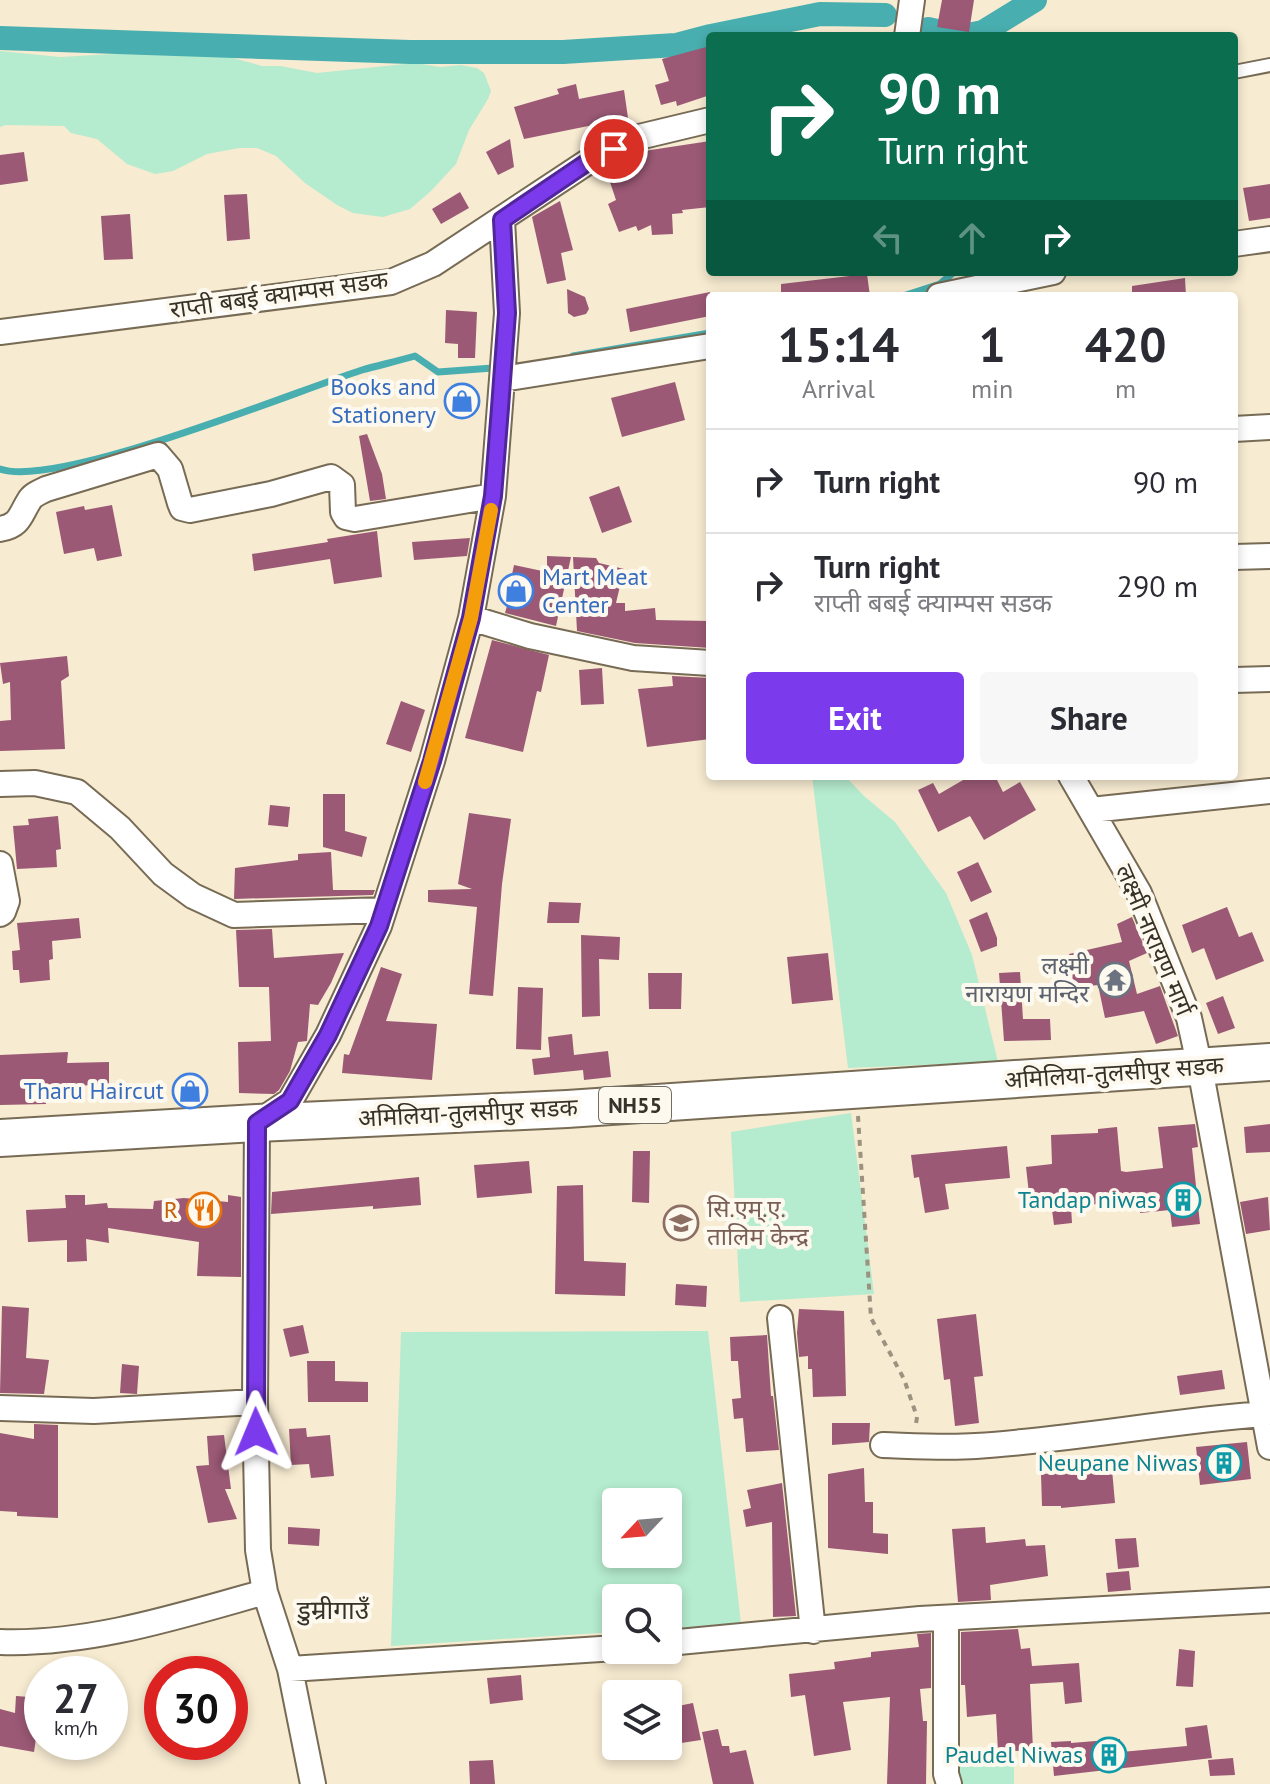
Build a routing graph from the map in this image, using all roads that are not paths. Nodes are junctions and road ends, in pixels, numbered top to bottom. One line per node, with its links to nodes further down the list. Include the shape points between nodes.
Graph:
1 (912, 0): 2 (street)
2 (908, 32)
3 (1270, 65): 4 (lane)
4 (1238, 71)
5 (706, 121): 6 (street, राप्ती बबई क्याम्पस सडक, via 639,137 589,161)
6 (502, 220): 12 (street, राप्ती बबई क्याम्पस सडक, via 433,264 391,282); 14 (street, via 507,313)
7 (1270, 239): 8 (street)
8 (1238, 243)
9 (1029, 276): 10 (street)
10 (981, 284): 11 (street)
11 (953, 292)
12 (0, 332)
13 (706, 347): 14 (street)
14 (502, 379): 17 (street)
15 (1270, 427): 16 (street)
16 (1238, 429)
17 (493, 496): 18 (street, via 355,519 343,512 342,485 331,477 190,510 182,508 170,469 158,455 46,489 30,498 24,514 8,528); 21 (street)
18 (0, 529)
19 (1270, 556): 20 (street)
20 (1238, 557)
21 (471, 618): 22 (street, via 633,658); 30 (street)
22 (706, 663)
23 (1270, 679): 24 (street)
24 (1238, 680)
25 (1073, 780): 28 (street, लक्ष्मी नारायण मार्ग)
26 (0, 784): 30 (street, via 35,783 77,792 163,874 193,896 234,915)
27 (1270, 791): 28 (street)
28 (1091, 810): 33 (street, लक्ष्मी नारायण मार्ग, via 1139,893 1189,1018)
29 (0, 864): 31 (street, via 7,901)
30 (384, 910): 34 (street, via 328,1035 290,1101)
31 (0, 914)
32 (1270, 1062): 33 (main road, अमिलिया-तुलसीपुर सडक / NH55)
33 (1200, 1068): 34 (main road, अमिलिया-तुलसीपुर सडक / NH55, via 567,1109); 39 (street, लक्ष्मी नारायण मार्ग)
34 (257, 1123): 35 (main road, अमिलिया-तुलसीपुर सडक / NH55); 37 (street)
35 (0, 1138)
36 (780, 1318): 45 (street)
37 (255, 1402): 38 (street, via 94,1411); 42 (street, via 258,1550)
38 (0, 1408)
39 (1264, 1414): 40 (street, via 973,1446); 41 (street, लक्ष्मी नारायण मार्ग)
40 (883, 1445)
41 (1270, 1447)
42 (265, 1592): 46 (street, via 163,1621 41,1643); 49 (street)
43 (1270, 1600): 44 (street)
44 (946, 1618): 45 (street); 51 (street)
45 (813, 1631): 47 (street)
46 (0, 1642)
47 (682, 1642)
48 (602, 1649): 49 (street)
49 (290, 1669): 50 (street)
50 (313, 1784)
51 (949, 1784)

